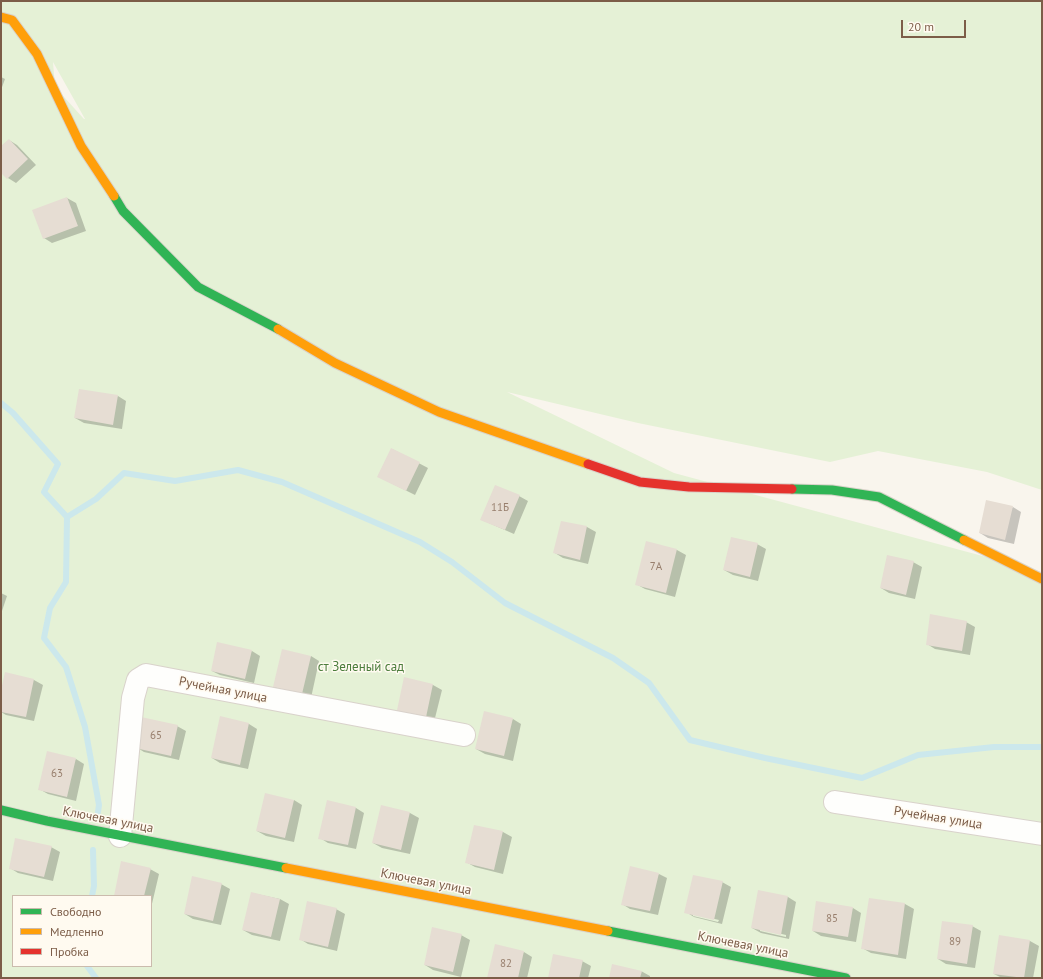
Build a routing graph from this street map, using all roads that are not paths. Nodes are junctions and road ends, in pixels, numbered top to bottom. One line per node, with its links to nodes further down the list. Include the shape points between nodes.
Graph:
1 (1, 18): 2 (street, via 12,20 38,54 81,146 123,211 198,287 252,314 335,363 440,412 640,482 689,487 832,490 879,497)
2 (1042, 579)
3 (464, 735): 7 (street, Ручейная улица, via 146,675 138,680 133,698)
4 (835, 802): 6 (street, Ручейная улица)
5 (1, 810): 7 (street, Ключевая улица)
6 (1042, 834)
7 (120, 836): 8 (street, Ключевая улица)
8 (846, 978)

